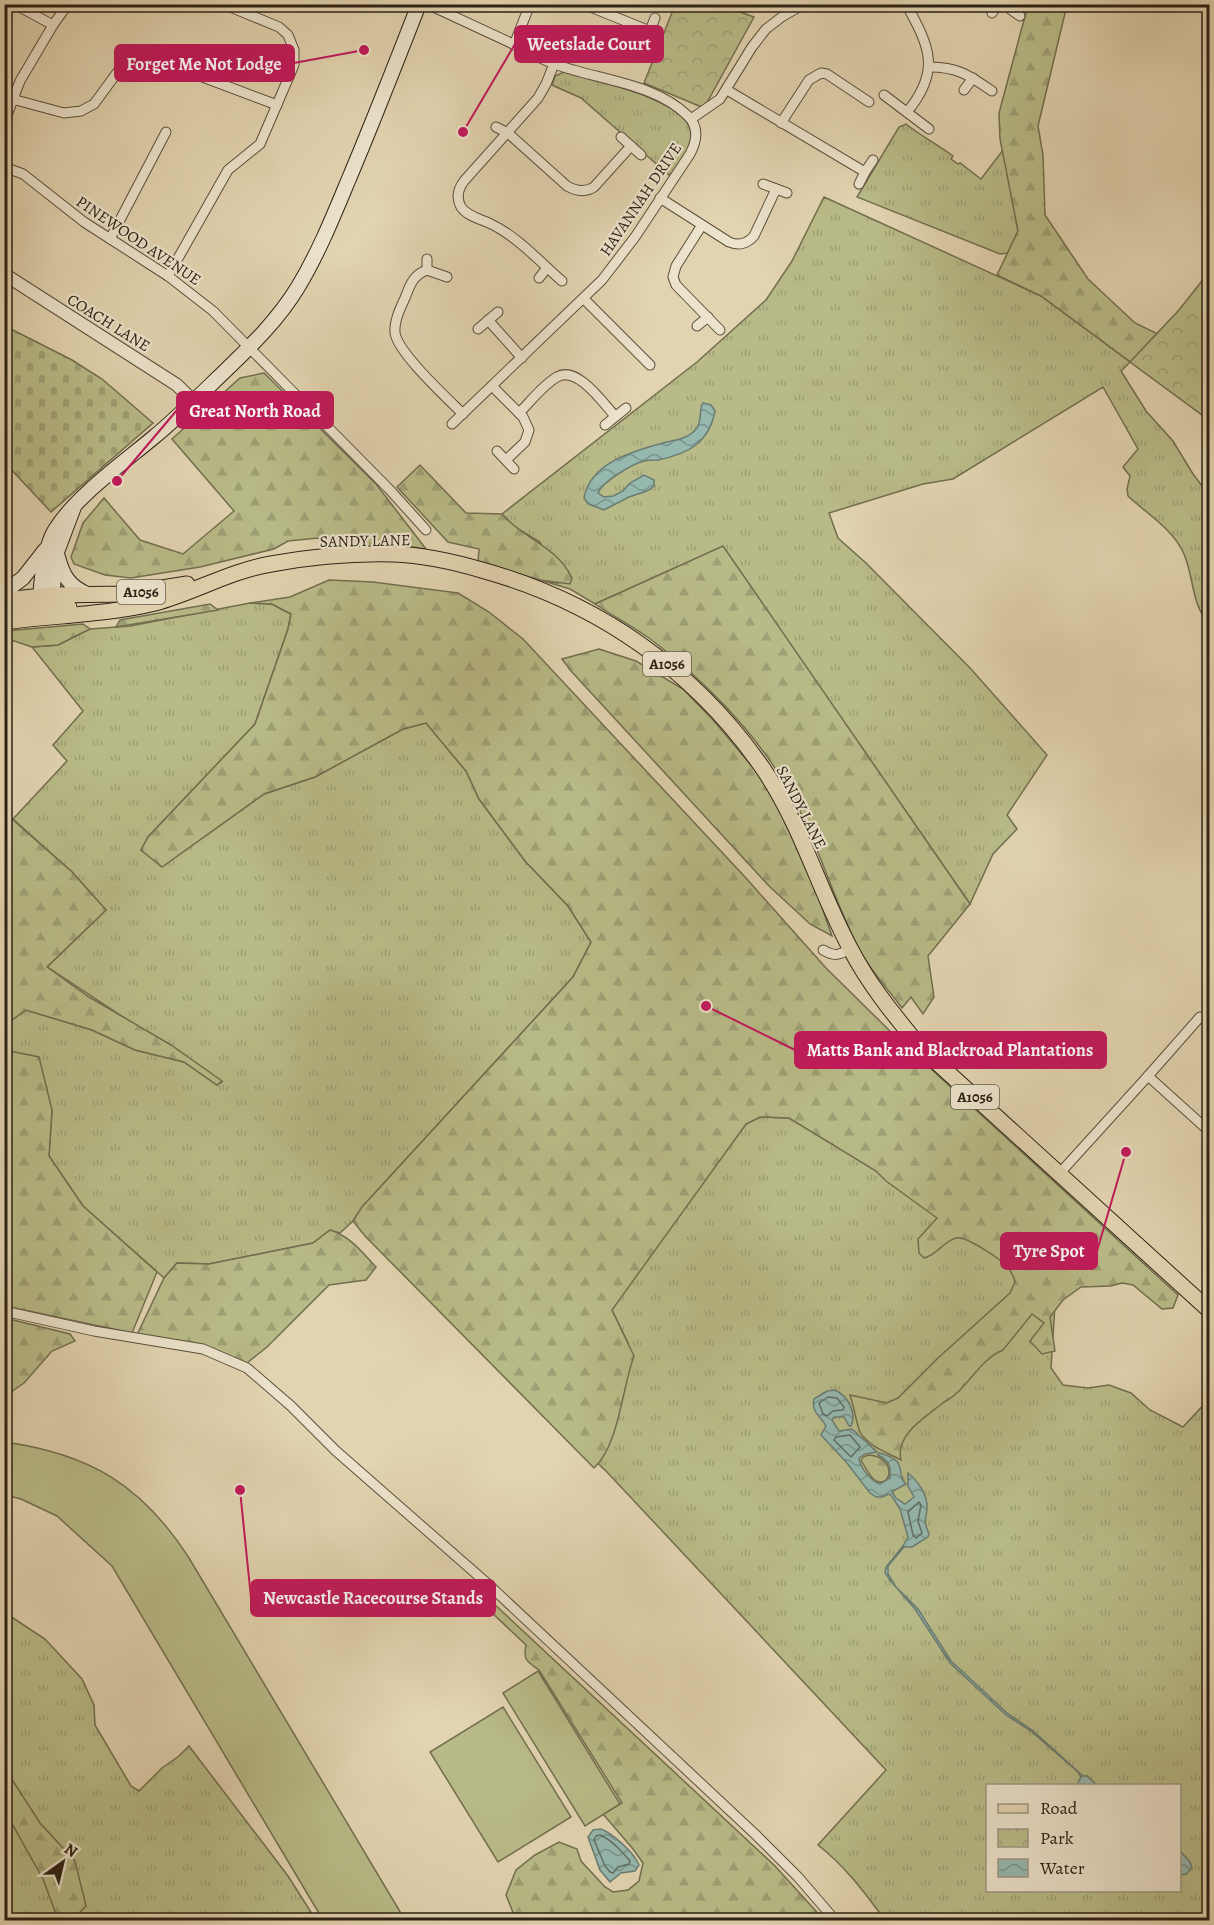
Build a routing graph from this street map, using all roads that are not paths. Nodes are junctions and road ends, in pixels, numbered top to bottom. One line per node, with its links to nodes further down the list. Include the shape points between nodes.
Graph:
1 (14, 4): 13 (street)
2 (68, 4): 13 (street)
3 (223, 4): 28 (street, via 279,27 288,35 294,65)
4 (419, 4): 65 (main road, via 321,244 276,320)
5 (427, 4): 15 (street)
6 (530, 4): 15 (street)
7 (583, 4): 14 (street)
8 (804, 4): 22 (street, via 766,29)
9 (906, 4): 19 (street, via 923,37)
10 (1003, 4): 11 (street)
11 (1020, 16)
12 (655, 18): 14 (street)
13 (52, 25): 26 (street)
14 (650, 31): 16 (street)
15 (514, 45): 18 (street)
16 (642, 51)
17 (819, 61): 20 (street)
18 (554, 64): 30 (street, via 645,90); 36 (street, via 538,98)
19 (930, 67): 21 (street, via 955,69); 29 (street, via 921,92)
20 (821, 73): 27 (street); 32 (street, via 809,80)
21 (973, 78): 23 (street); 24 (street)
22 (727, 90): 30 (street, via 716,104); 32 (street)
23 (964, 90)
24 (992, 91)
25 (884, 95): 29 (street)
26 (12, 99): 28 (street, via 64,113 81,111 94,104 119,70 143,59 168,64); 31 (street)
27 (869, 102)
28 (277, 105): 54 (street, via 260,144 228,170)
29 (907, 112): 34 (street)
30 (691, 119): 47 (street, HAVANNAH DRIVE, via 696,133 694,146)
31 (4, 123)
32 (782, 123): 42 (street)
33 (496, 127): 36 (street)
34 (929, 129)
35 (166, 132): 49 (street)
36 (508, 134): 38 (street, via 567,186 578,191 594,186); 51 (street, via 462,184 459,201 468,214 504,232)
37 (621, 137): 38 (street)
38 (631, 146): 39 (street)
39 (641, 155)
40 (873, 160): 42 (street)
41 (4, 167): 49 (street, PINEWOOD AVENUE, via 23,174)
42 (866, 172): 44 (street)
43 (764, 184): 45 (street)
44 (859, 184)
45 (776, 189): 46 (street); 48 (street, via 754,236 745,243 732,243)
46 (787, 193)
47 (660, 198): 48 (street); 58 (street, HAVANNAH DRIVE, via 617,262)
48 (702, 225): 60 (street, via 676,266 673,278)
49 (110, 239): 54 (street, PINEWOOD AVENUE)
50 (427, 259): 52 (street)
51 (548, 268): 56 (street); 57 (street)
52 (427, 270): 55 (street); 74 (street, via 411,282 396,321 396,337 405,353)
53 (4, 274): 71 (street, COACH LANE, via 177,385)
54 (168, 276): 65 (street, PINEWOOD AVENUE)
55 (447, 277)
56 (539, 278)
57 (562, 281)
58 (584, 299): 66 (street); 67 (street, HAVANNAH DRIVE)
59 (498, 312): 61 (street)
60 (708, 317): 62 (street); 64 (street)
61 (488, 320): 63 (street); 67 (street)
62 (697, 326)
63 (478, 329)
64 (720, 330)
65 (250, 347): 71 (main road); 81 (street, SANDY LANE)
66 (637, 352): 68 (street); 69 (street)
67 (522, 358): 70 (street, HAVANNAH DRIVE)
68 (629, 360)
69 (650, 365)
70 (492, 386): 73 (street); 74 (street, HAVANNAH DRIVE)
71 (193, 401): 82 (main road, via 74,507 56,529)
72 (626, 408): 75 (street)
73 (519, 413): 75 (street, via 554,378 566,374 580,379); 79 (street, via 527,423 528,436)
74 (463, 414): 76 (street, HAVANNAH DRIVE)
75 (615, 416): 77 (street)
76 (452, 424)
77 (605, 425)
78 (497, 451): 79 (street)
79 (506, 460): 80 (street)
80 (514, 469)
81 (426, 530)
82 (53, 549): 84 (main road); 85 (main road, via 68,582); 86 (main road)
83 (228, 575): 85 (main road, SANDY LANE / A1056, via 144,592); 88 (main road, SANDY LANE / A1056, via 170,598); 91 (main road, SANDY LANE / A1056, via 270,564 394,554 460,564 511,578 550,592 605,620 649,649 703,696 763,769 781,798)
84 (4, 592)
85 (87, 594): 86 (main road, SANDY LANE / A1056)
86 (46, 599): 87 (main road, SANDY LANE / A1056); 88 (main road); 89 (main road)
87 (4, 600)
88 (126, 608): 90 (main road, SANDY LANE / A1056)
89 (4, 611)
90 (4, 622)
91 (850, 949): 92 (street, via 840,955); 96 (main road, SANDY LANE / A1056, via 884,1003 921,1048)
92 (823, 950)
93 (1200, 1017): 94 (street)
94 (1148, 1076): 95 (street); 96 (street)
95 (1209, 1132)
96 (1059, 1174): 98 (main road, SANDY LANE / A1056)
97 (4, 1311): 99 (street, via 203,1349 247,1368 489,1585 756,1835)
98 (1209, 1311)
99 (835, 1920)

